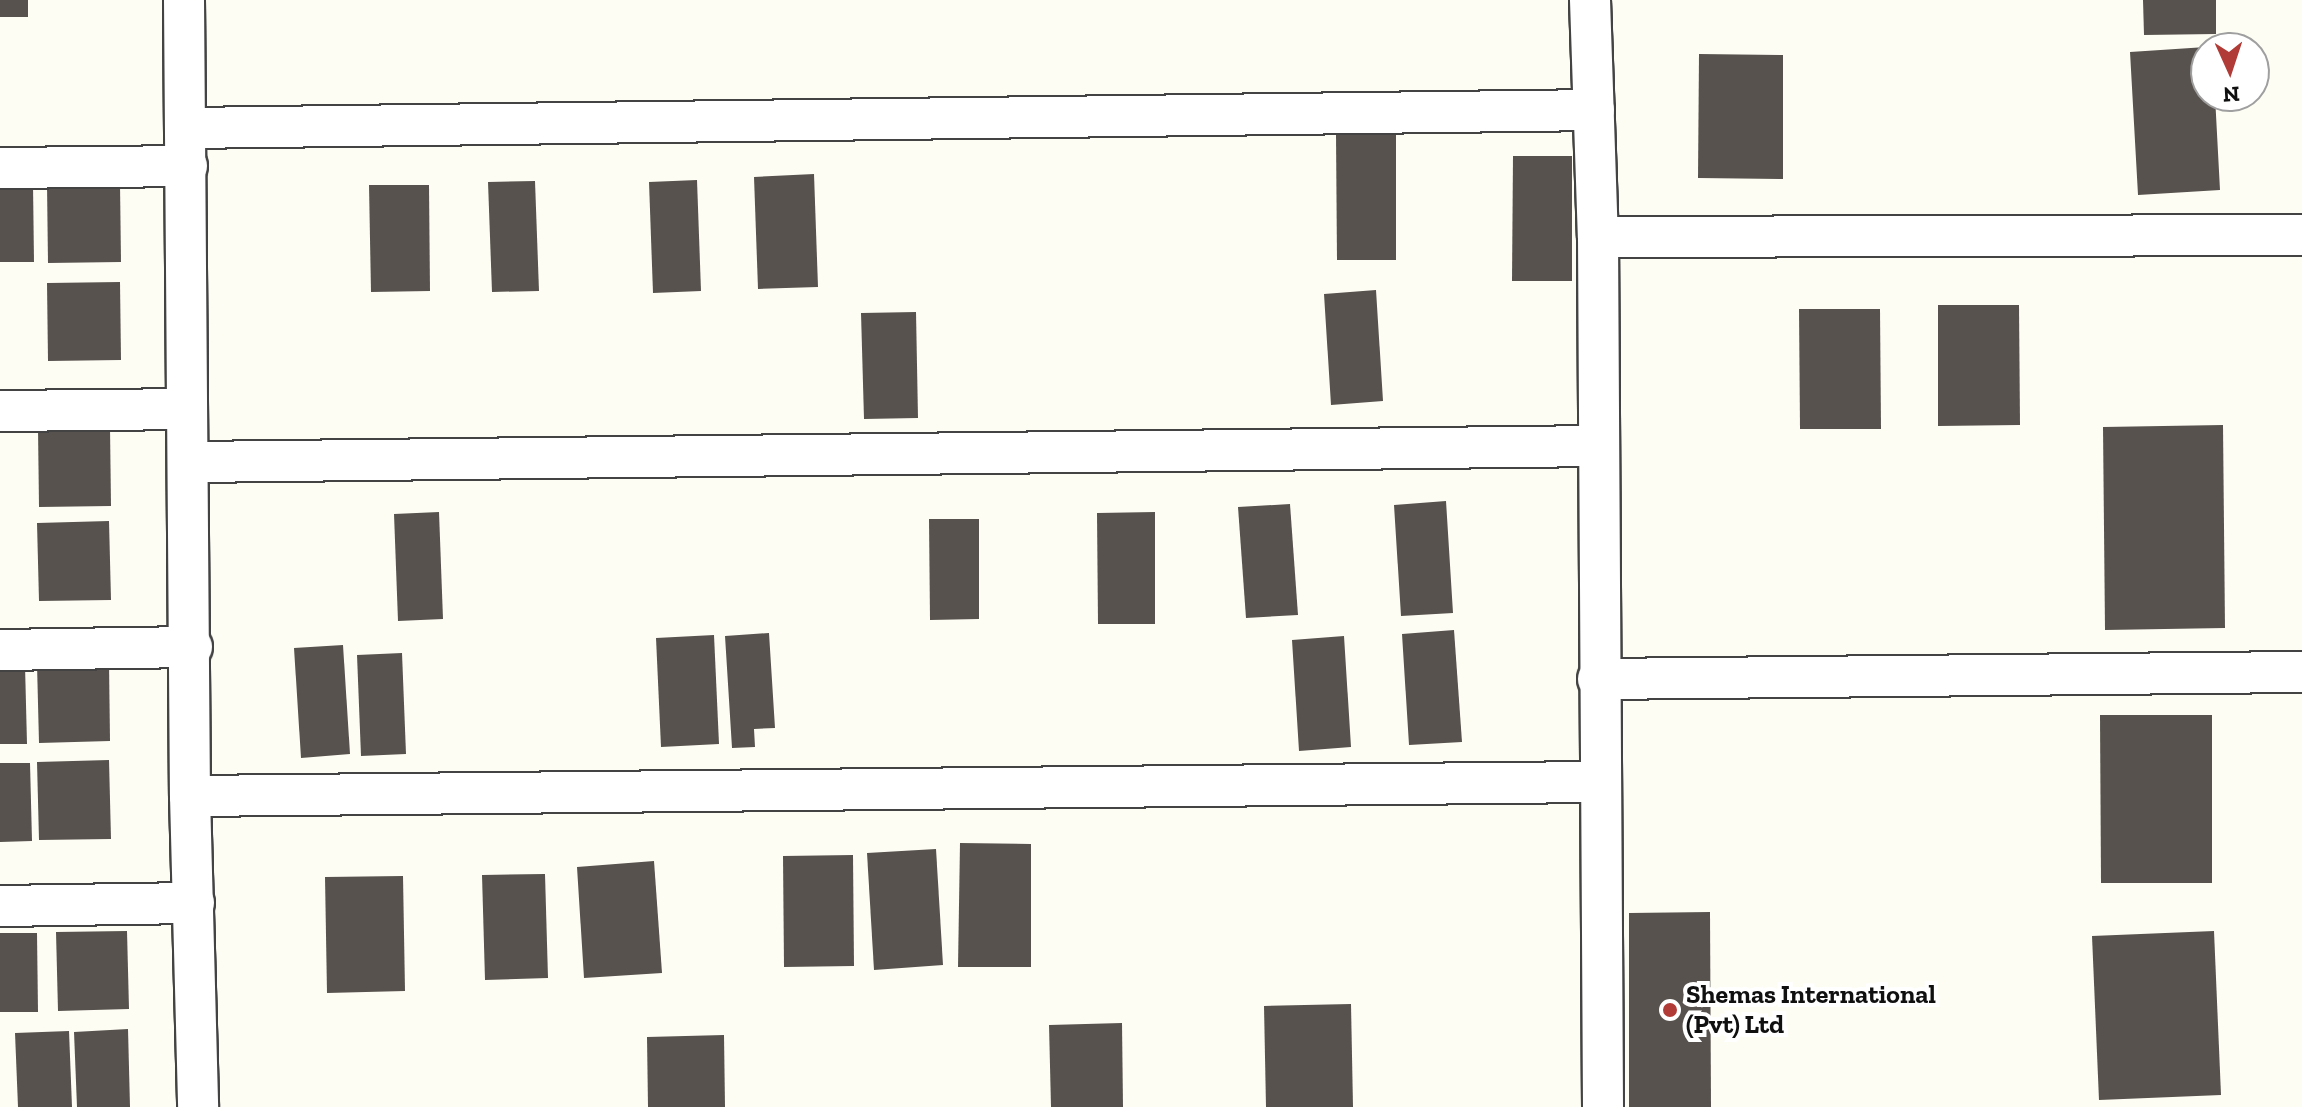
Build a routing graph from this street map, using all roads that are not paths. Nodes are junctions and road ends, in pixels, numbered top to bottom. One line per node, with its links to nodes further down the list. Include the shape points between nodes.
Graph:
1 (184, 0): 4 (street)
2 (1590, 0): 3 (street)
3 (1594, 110): 4 (street); 7 (street)
4 (187, 147): 5 (street); 8 (street)
5 (0, 168)
6 (2302, 235): 7 (street)
7 (1598, 237): 10 (street)
8 (187, 409): 9 (street); 11 (street)
9 (0, 411)
10 (1596, 446): 11 (street); 15 (street)
11 (191, 462): 12 (street)
12 (192, 647): 13 (street); 17 (street)
13 (0, 650)
14 (2302, 672): 15 (street)
15 (1598, 679): 16 (street)
16 (1597, 782): 17 (street); 21 (street)
17 (190, 796): 18 (street)
18 (194, 903): 19 (street); 20 (street)
19 (0, 906)
20 (198, 1107)
21 (1603, 1107)

